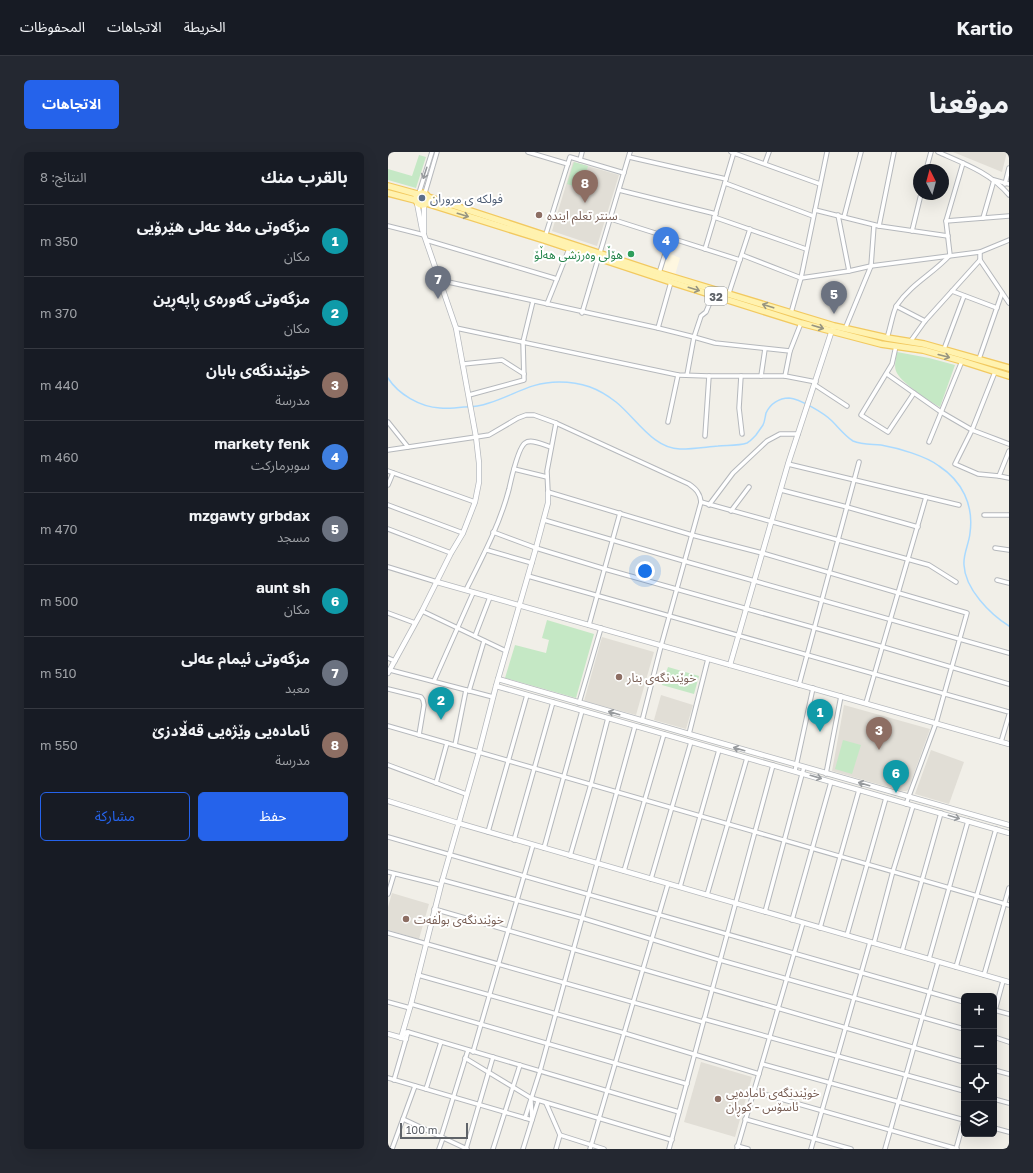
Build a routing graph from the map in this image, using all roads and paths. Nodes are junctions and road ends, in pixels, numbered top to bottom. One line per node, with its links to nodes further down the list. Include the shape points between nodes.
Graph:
1 (432, 152): 30 (street, one-way to 30)
2 (437, 152): 30 (street)
3 (528, 152): 17 (street)
4 (582, 152): 14 (street)
5 (630, 152): 13 (street)
6 (733, 152): 15 (street); 22 (street)
7 (769, 152): 15 (street)
8 (827, 152): 23 (street)
9 (861, 152): 37 (street)
10 (894, 152): 43 (street)
11 (931, 152): 18 (street)
12 (938, 152): 16 (street)
13 (629, 157): 20 (street); 22 (street)
14 (580, 160): 17 (street, via 570,157); 20 (street)
15 (765, 163): 23 (street)
16 (963, 163): 21 (street); 40 (street)
17 (568, 164): 48 (street)
18 (928, 164)
19 (1009, 168): 24 (street)
20 (624, 173): 27 (street)
21 (994, 180): 24 (street); 26 (street); 38 (street)
22 (725, 181): 34 (street); 35 (street)
23 (820, 184): 32 (street)
24 (1007, 184): 26 (street)
25 (388, 186): 30 (main road, 32)
26 (1004, 188): 29 (street)
27 (619, 190): 34 (street); 39 (street)
28 (388, 193): 30 (main road, 32)
29 (1009, 195)
30 (421, 199): 47 (street); 47 (street, via 421,226); 48 (main road, 32)
31 (920, 200): 45 (street)
32 (814, 210): 33 (street); 35 (street)
33 (838, 215): 37 (street); 61 (street)
34 (715, 216): 44 (street); 53 (street)
35 (813, 216): 51 (street)
36 (1009, 216): 38 (street)
37 (844, 218): 41 (street)
38 (983, 218): 40 (street)
39 (611, 219): 49 (street); 57 (street)
40 (946, 221): 46 (street)
41 (874, 225): 43 (street); 60 (street)
42 (388, 226): 47 (street)
43 (879, 226): 45 (street)
44 (750, 230): 51 (street); 55 (street)
45 (912, 231): 46 (street)
46 (948, 236): 56 (street)
47 (425, 237): 64 (street); 65 (street)
48 (545, 238): 52 (main road, 32); 57 (main road, 32)
49 (670, 238): 53 (street); 62 (street)
50 (1009, 240): 54 (street)
51 (806, 248): 63 (street)
52 (569, 249): 57 (main road, 32); 64 (street)
53 (705, 249): 58 (street)
54 (980, 252): 56 (street); 59 (street)
55 (742, 255): 58 (street); 63 (street)
56 (950, 255): 60 (street); 75 (street, via 917,282)
57 (600, 256): 62 (main road, 32); 66 (main road, 32); 77 (street)
58 (740, 260): 69 (street)
59 (980, 260): 67 (street); 68 (street)
60 (871, 266): 61 (street); 84 (street)
61 (849, 271): 63 (street)
62 (659, 273): 69 (main road, 32)
63 (800, 278): 78 (street)
64 (557, 279): 74 (street)
65 (439, 280): 72 (street); 81 (street)
66 (671, 282): 70 (main road, 32, one-way to 70); 82 (street)
67 (952, 291): 71 (street); 79 (street)
68 (1002, 293): 73 (street); 76 (street)
69 (729, 294): 78 (main road, 32, one-way to 69)
70 (712, 295): 80 (main road, 32); 85 (street)
71 (964, 296): 76 (street); 91 (street)
72 (533, 301): 74 (street); 87 (street)
73 (1009, 303)
74 (547, 304): 77 (street)
75 (896, 306): 79 (street); 86 (street)
76 (997, 308): 93 (street)
77 (582, 313): 82 (street)
78 (791, 313): 83 (main road, 32)
79 (925, 321): 88 (street)
80 (801, 323): 83 (main road, 32, one-way to 83); 92 (street)
81 (456, 328): 87 (street); 95 (street)
82 (658, 328): 85 (street)
83 (833, 329): 84 (main road, 32); 89 (main road, 32); 107 (street)
84 (845, 329): 86 (main road, 32)
85 (694, 337): 90 (street, via 716,343); 101 (street)
86 (887, 338): 88 (main road, 32)
87 (523, 342): 98 (street); 100 (street)
88 (910, 342): 91 (main road, 32)
89 (896, 346): 94 (main road, 32, one-way to 94, via 923,350); 99 (street, via 892,364)
90 (765, 349): 92 (street); 104 (street)
91 (944, 349): 93 (main road, 32)
92 (790, 351): 105 (street)
93 (980, 359): 96 (main road, 32)
94 (962, 361): 97 (main road, 32); 111 (street)
95 (463, 364): 98 (street, via 502,360); 109 (street)
96 (1009, 368)
97 (995, 372): 106 (main road, 32); 115 (street)
98 (524, 374): 109 (street, via 524,380)
99 (886, 374): 108 (street); 108 (street, via 861,415 888,432)
100 (678, 375): 101 (street); 113 (street)
101 (687, 375): 102 (street)
102 (709, 376): 103 (street); 118 (street)
103 (741, 376): 104 (street); 116 (street, via 739,408)
104 (761, 376): 105 (street)
105 (785, 376): 107 (street)
106 (1009, 376)
107 (815, 383): 110 (street); 117 (street)
108 (914, 393): 111 (street)
109 (469, 396): 119 (street)
110 (847, 406)
111 (941, 412): 115 (street); 120 (street)
112 (388, 422): 122 (street)
113 (668, 422)
114 (556, 423): 119 (street, via 534,415 526,415 489,435); 123 (street); 141 (street, via 689,484 698,491)
115 (972, 430): 121 (street); 131 (street, via 955,464 978,474)
116 (742, 434)
117 (798, 434): 127 (street); 143 (street, via 780,434 766,441 733,474)
118 (705, 436)
119 (476, 438): 122 (street); 140 (street, via 479,473)
120 (929, 442)
121 (1009, 444)
122 (408, 447): 124 (street)
123 (551, 447): 128 (street, via 533,441 526,442 521,448); 132 (street)
124 (388, 450)
125 (1009, 451): 131 (street)
126 (859, 462): 134 (street)
127 (788, 464): 134 (street); 137 (street)
128 (514, 469): 132 (street); 154 (street)
129 (388, 471): 130 (street)
130 (393, 473): 135 (street); 140 (street)
131 (999, 476): 133 (street)
132 (547, 477): 138 (street)
133 (1009, 478)
134 (855, 480): 139 (street); 145 (street)
135 (388, 485)
136 (749, 487): 146 (street)
137 (781, 490): 145 (street); 151 (street)
138 (548, 492): 147 (street); 150 (street)
139 (926, 497): 144 (street); 152 (street)
140 (475, 502): 155 (street)
141 (701, 502): 143 (street); 156 (street)
142 (388, 505): 155 (street)
143 (709, 505): 146 (street)
144 (959, 505)
145 (847, 507): 152 (street); 158 (street)
146 (731, 511): 151 (street)
147 (620, 513): 156 (street); 157 (street)
148 (984, 515): 149 (street)
149 (1009, 516)
150 (544, 520): 157 (street); 159 (street)
151 (771, 522): 158 (street); 164 (street)
152 (918, 527): 165 (street)
153 (388, 529): 163 (street)
154 (494, 532): 159 (street); 161 (street)
155 (463, 533): 163 (street)
156 (692, 534): 164 (street); 166 (street)
157 (612, 540): 166 (street); 169 (street)
158 (838, 540): 165 (street); 170 (street)
159 (536, 548): 167 (street); 169 (street)
160 (995, 548): 162 (street)
161 (486, 550): 167 (street); 178 (street)
162 (1009, 550)
163 (451, 553): 174 (street)
164 (762, 553): 170 (street); 172 (street)
165 (909, 559): 175 (street, via 929,565); 180 (street)
166 (684, 561): 172 (street); 177 (street)
167 (532, 563): 171 (street)
168 (388, 567): 174 (street)
169 (605, 569): 177 (street); 181 (street)
170 (830, 572): 180 (street); 183 (street)
171 (528, 576): 181 (street); 184 (street)
172 (754, 580): 183 (street); 185 (street)
173 (997, 580): 176 (street)
174 (437, 582): 178 (street); 186 (street)
175 (956, 582)
176 (1009, 583)
177 (677, 589): 185 (street); 188 (street)
178 (466, 590): 179 (street)
179 (473, 592): 182 (street); 192 (street)
180 (899, 593): 189 (street); 197 (street, via 967,613)
181 (597, 596): 188 (street); 191 (street)
182 (490, 597): 184 (street); 195 (street)
183 (822, 600): 189 (street); 194 (street)
184 (519, 606): 191 (street); 201 (street)
185 (746, 608): 194 (street); 196 (street)
186 (422, 611): 190 (street); 192 (street)
187 (388, 613): 190 (street)
188 (670, 616): 196 (street); 199 (street)
189 (891, 619): 197 (street); 200 (street)
190 (415, 623): 206 (street)
191 (589, 625): 193 (street)
192 (458, 628): 195 (street); 212 (street)
193 (601, 628): 199 (street); 224 (street)
194 (814, 628): 200 (street); 203 (street)
195 (475, 636): 198 (street)
196 (738, 636): 203 (street); 207 (street)
197 (959, 639): 202 (street); 208 (street)
198 (484, 640): 201 (street); 218 (street)
199 (661, 646): 205 (street); 229 (street)
200 (883, 647): 208 (street); 210 (street)
201 (506, 651): 211 (street)
202 (1009, 653)
203 (807, 655): 210 (street); 214 (street)
204 (388, 658): 206 (street)
205 (708, 659): 207 (street); 234 (street)
206 (395, 661): 209 (street)
207 (730, 665): 214 (street)
208 (952, 667): 213 (street); 219 (street)
209 (389, 672): 212 (street)
210 (875, 674): 219 (street); 225 (street)
211 (498, 679): 215 (street); 224 (street)
212 (434, 682): 218 (street)
213 (1009, 684)
214 (799, 685): 216 (street)
215 (496, 686): 220 (street); 222 (street)
216 (813, 688): 221 (street); 249 (street)
217 (388, 689): 235 (street, via 421,697 424,705)
218 (468, 690): 222 (street); 240 (street)
219 (944, 694): 227 (street); 230 (street)
220 (527, 695): 223 (street); 245 (street)
221 (841, 696): 225 (street); 254 (street)
222 (493, 697): 242 (street)
223 (553, 702): 226 (street); 251 (street)
224 (580, 703): 229 (street, one-way to 224)
225 (866, 704): 230 (street)
226 (582, 710): 228 (street); 255 (street)
227 (1009, 713): 237 (street)
228 (608, 718): 232 (street); 258 (street)
229 (642, 721): 234 (street)
230 (936, 723): 237 (street); 262 (street)
231 (388, 726): 235 (street)
232 (635, 726): 233 (street); 260 (street)
233 (664, 734): 236 (street); 264 (street)
234 (689, 734): 243 (street, one-way to 234)
235 (419, 735): 238 (street)
236 (691, 742): 241 (street); 268 (street)
237 (1001, 742): 239 (street)
238 (447, 743): 240 (street); 256 (street)
239 (1009, 744)
240 (456, 745): 242 (street)
241 (720, 750): 244 (street); 270 (street)
242 (479, 752): 245 (street); 261 (street)
243 (762, 755): 246 (street); 249 (street)
244 (746, 758): 246 (street); 273 (street)
245 (508, 760): 251 (street); 276 (street)
246 (760, 762): 248 (street)
247 (388, 765): 256 (street)
248 (773, 765): 252 (street); 277 (street)
249 (797, 765): 250 (street); 252 (street)
250 (804, 767): 253 (street); 254 (street)
251 (535, 768): 255 (street); 280 (street)
252 (795, 771): 253 (street)
253 (803, 774): 257 (street, one-way to 257); 281 (street)
254 (826, 774): 262 (street, one-way to 254)
255 (563, 776): 258 (street); 283 (street)
256 (436, 782): 261 (street)
257 (831, 782): 259 (street); 284 (street)
258 (591, 784): 260 (street); 286 (street)
259 (859, 790): 263 (street); 287 (street)
260 (617, 792): 264 (street); 288 (street)
261 (466, 794): 272 (street)
262 (909, 797): 266 (street); 274 (street)
263 (886, 798): 266 (street); 289 (street)
264 (645, 800): 268 (street); 290 (street)
265 (388, 801): 272 (street)
266 (906, 804): 267 (street)
267 (914, 806): 269 (street); 291 (street)
268 (671, 807): 270 (street); 295 (street)
269 (941, 813): 271 (street, one-way to 271); 296 (street)
270 (700, 816): 273 (street); 299 (street)
271 (968, 821): 275 (street); 300 (street)
272 (458, 823): 276 (street); 285 (street)
273 (727, 823): 277 (street); 304 (street)
274 (1009, 825)
275 (996, 829): 278 (street); 305 (street)
276 (488, 832): 280 (street)
277 (755, 832): 281 (street); 307 (street)
278 (1009, 833)
279 (388, 837): 285 (street)
280 (514, 840): 282 (street)
281 (785, 840): 284 (street); 310 (street)
282 (533, 845): 283 (street); 294 (street)
283 (544, 848): 286 (street)
284 (812, 848): 287 (street); 313 (street)
285 (450, 854): 294 (street); 297 (street)
286 (570, 856): 288 (street)
287 (840, 856): 289 (street); 315 (street)
288 (597, 863): 290 (street); 303 (street)
289 (867, 864): 291 (street); 319 (street)
290 (624, 871): 295 (street)
291 (893, 871): 296 (street); 321 (street)
292 (388, 872): 293 (street)
293 (394, 874): 297 (street); 302 (street)
294 (524, 875): 303 (street); 306 (street)
295 (651, 879): 298 (street)
296 (922, 880): 300 (street); 324 (street)
297 (442, 883): 306 (street); 309 (street)
298 (668, 884): 299 (street); 311 (street)
299 (680, 887): 304 (street)
300 (949, 887): 305 (street); 326 (street)
301 (1009, 888): 308 (street)
302 (388, 894)
303 (589, 894): 311 (street); 312 (street)
304 (707, 895): 307 (street)
305 (977, 895): 308 (street); 330 (street)
306 (517, 900): 312 (street); 316 (street)
307 (736, 904): 310 (street); 318 (street)
308 (1007, 904): 333 (street)
309 (434, 909): 316 (street); 322 (street)
310 (765, 912): 313 (street)
311 (659, 914): 318 (street); 320 (street)
312 (582, 918): 320 (street); 323 (street)
313 (792, 920): 314 (street)
314 (803, 923): 315 (street); 325 (street)
315 (820, 928): 319 (street)
316 (508, 930): 323 (street); 329 (street)
317 (388, 933): 322 (street)
318 (727, 934): 325 (street); 327 (street)
319 (847, 935): 321 (street)
320 (651, 940): 327 (street); 331 (street)
321 (872, 942): 324 (street); 332 (street)
322 (426, 943): 329 (street); 334 (street)
323 (574, 949): 331 (street); 338 (street)
324 (902, 951): 326 (street)
325 (794, 953): 332 (street); 335 (street)
326 (929, 959): 328 (street)
327 (720, 960): 335 (street); 339 (street)
328 (938, 962): 330 (street); 340 (street)
329 (498, 964): 338 (street); 341 (street)
330 (956, 967): 333 (street)
331 (643, 969): 339 (street); 345 (street)
332 (861, 972): 340 (street); 342 (street)
333 (984, 975): 336 (street)
334 (418, 976): 341 (street); 347 (street)
335 (786, 979): 342 (street); 348 (street)
336 (1004, 981): 337 (street); 346 (street)
337 (1009, 982)
338 (564, 983): 345 (street); 350 (street)
339 (712, 990): 348 (street); 353 (street)
340 (930, 992): 343 (street); 352 (street)
341 (489, 995): 350 (street); 355 (street)
342 (854, 998): 352 (street); 356 (street)
343 (961, 1001)
344 (388, 1002): 347 (street)
345 (633, 1003): 353 (street); 359 (street)
346 (997, 1003)
347 (410, 1006): 354 (street); 355 (street)
348 (778, 1008): 356 (street); 361 (street)
349 (997, 1012): 351 (street)
350 (556, 1014): 359 (street); 366 (street)
351 (1009, 1014)
352 (922, 1017): 357 (street); 367 (street)
353 (704, 1021): 361 (street); 370 (street)
354 (406, 1022): 358 (street); 362 (street)
355 (481, 1024): 366 (street); 369 (street)
356 (845, 1028): 367 (street); 371 (street)
357 (961, 1028)
358 (407, 1032): 362 (street); 364 (street)
359 (624, 1033): 370 (street); 375 (street)
360 (388, 1034): 362 (street)
361 (769, 1037): 371 (street); 376 (street)
362 (404, 1038): 385 (street)
363 (997, 1038): 365 (street)
364 (441, 1042): 368 (street); 390 (street)
365 (1009, 1042)
366 (548, 1043): 375 (street); 378 (street)
367 (914, 1047): 374 (street); 383 (street)
368 (468, 1050): 369 (street); 373 (street)
369 (473, 1052): 372 (street)
370 (695, 1055): 381 (street); 387 (street)
371 (837, 1056): 383 (street); 386 (street)
372 (493, 1057): 377 (street); 380 (street)
373 (465, 1058): 380 (street); 394 (street)
374 (961, 1061)
375 (615, 1063): 387 (street); 392 (street)
376 (762, 1064): 381 (street); 386 (street)
377 (520, 1065): 378 (street); 389 (street)
378 (540, 1071): 392 (street); 395 (street)
379 (997, 1071): 382 (street)
380 (489, 1072): 389 (street); 401 (street)
381 (758, 1074): 393 (street)
382 (1009, 1074)
383 (906, 1075): 391 (street); 398 (street)
384 (388, 1078): 385 (street)
385 (394, 1080): 388 (street)
386 (830, 1082): 398 (street); 403 (street)
387 (687, 1084): 405 (street)
388 (415, 1086): 390 (street); 407 (street)
389 (513, 1087): 395 (street); 404 (street)
390 (426, 1089): 394 (street)
391 (961, 1090)
392 (607, 1091): 405 (street); 408 (street)
393 (754, 1091): 403 (street); 409 (street)
394 (453, 1097): 401 (street); 417 (street)
395 (531, 1098): 396 (street); 402 (street); 406 (street)
396 (538, 1100): 399 (street); 402 (street); 411 (street)
397 (997, 1100): 400 (street)
398 (898, 1102): 410 (street); 413 (street)
399 (546, 1103): 408 (street); 416 (street)
400 (1009, 1103)
401 (479, 1105): 404 (street); 424 (street)
402 (532, 1109): 406 (street); 411 (street)
403 (822, 1110): 413 (street); 418 (street)
404 (505, 1112): 406 (street); 425 (street)
405 (679, 1112): 419 (street)
406 (525, 1118): 411 (street)
407 (403, 1119): 417 (street); 422 (street)
408 (599, 1119): 419 (street); 420 (street)
409 (745, 1119): 418 (street); 421 (street)
410 (961, 1119)
411 (532, 1120): 426 (street)
412 (997, 1129): 415 (street)
413 (890, 1130): 433 (street); 434 (street)
414 (961, 1131): 434 (street)
415 (1009, 1132)
416 (560, 1135): 420 (street); 427 (street)
417 (442, 1137): 423 (street); 424 (street)
418 (814, 1138): 431 (street); 432 (street)
419 (672, 1140): 429 (street)
420 (591, 1147): 428 (street)
421 (737, 1148): 430 (street)
422 (392, 1149)
423 (439, 1149)
424 (467, 1149)
425 (493, 1149)
426 (523, 1149)
427 (556, 1149)
428 (604, 1149)
429 (669, 1149)
430 (748, 1149)
431 (811, 1149)
432 (851, 1149)
433 (885, 1149)
434 (956, 1149)

